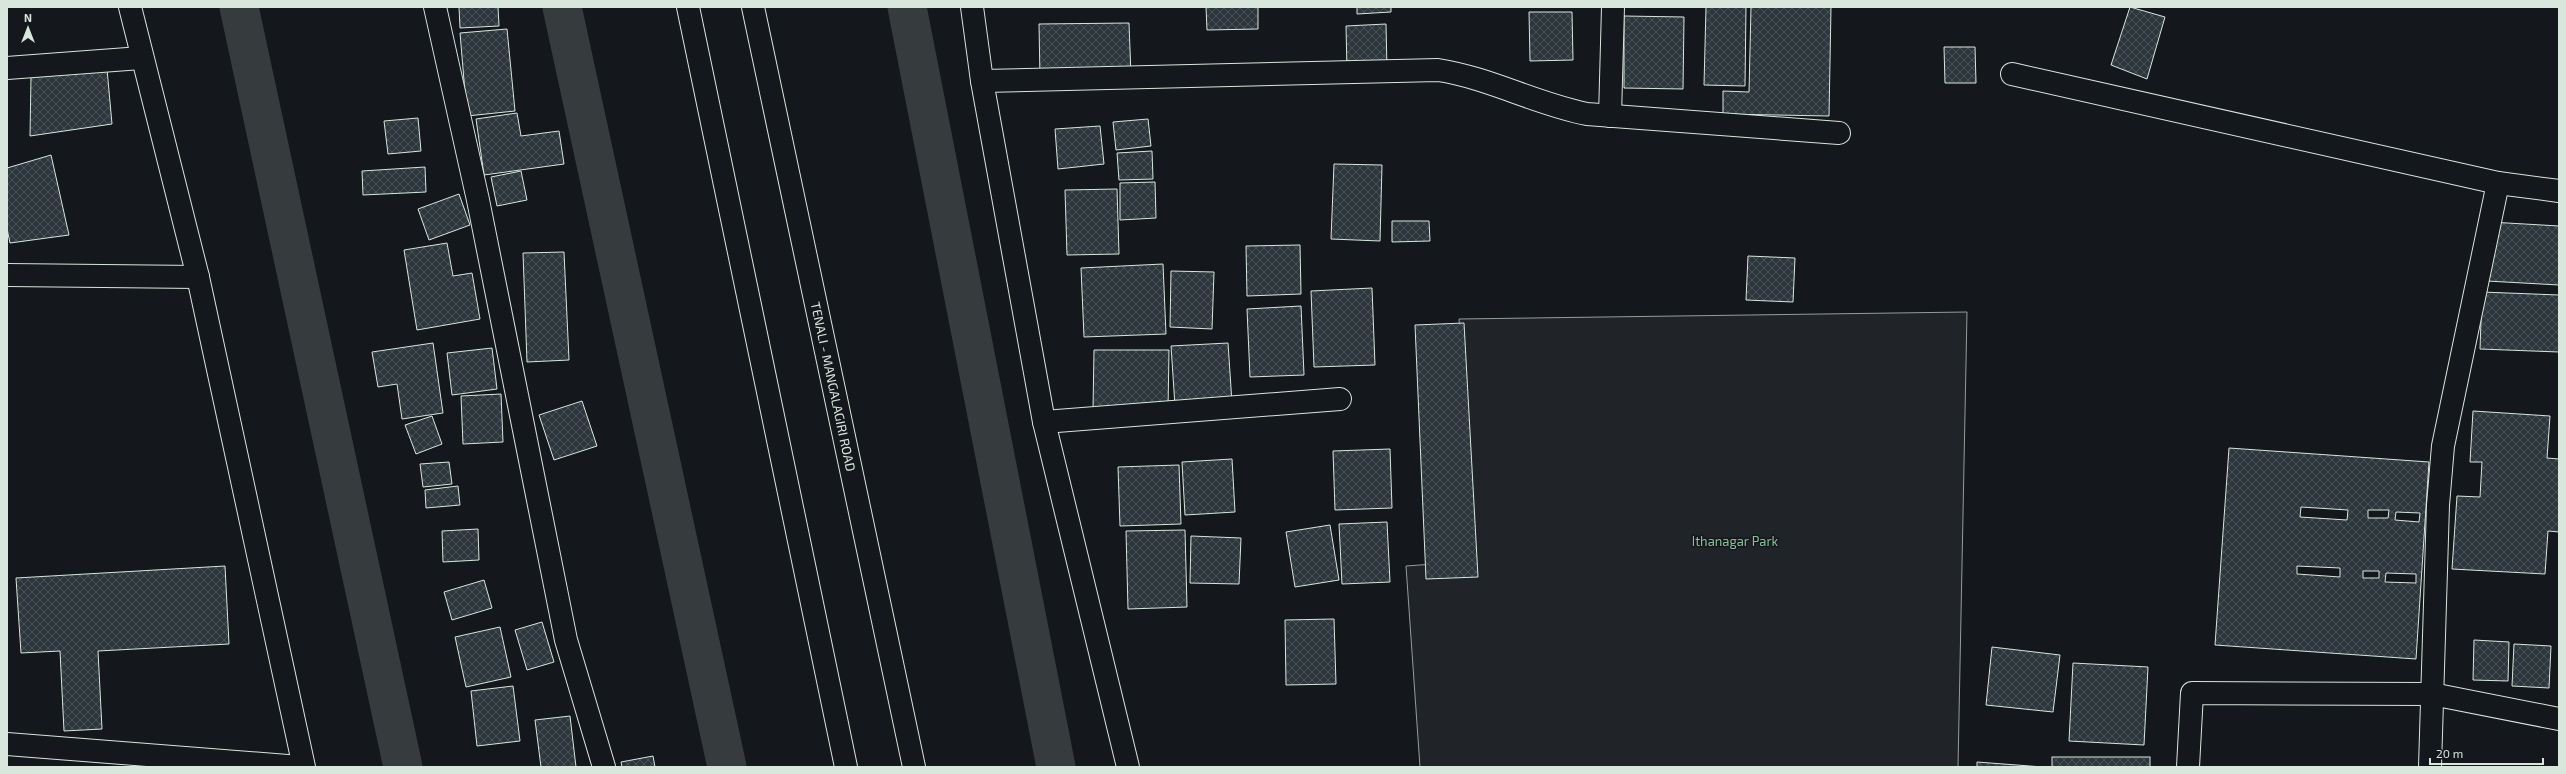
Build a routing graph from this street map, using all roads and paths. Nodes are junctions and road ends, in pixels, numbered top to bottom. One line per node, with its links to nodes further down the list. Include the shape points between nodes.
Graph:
1 (130, 7): 7 (street)
2 (436, 7): 24 (street, via 478,200 566,640)
3 (688, 7): 25 (street)
4 (753, 7): 26 (street, TENALI - MANGALAGIRI ROAD)
5 (972, 7): 10 (street)
6 (1613, 7): 11 (street)
7 (141, 58): 8 (street); 16 (street)
8 (7, 68)
9 (2012, 74): 13 (street)
10 (982, 81): 11 (street, via 1438,70 1464,74 1560,109); 18 (street)
11 (1610, 116): 12 (street)
12 (1839, 133)
13 (2498, 184): 14 (street); 19 (street, via 2443,446)
14 (2559, 190)
15 (7, 275): 16 (street)
16 (198, 277): 23 (street)
17 (1340, 399): 18 (street)
18 (1044, 422): 27 (street)
19 (2432, 694): 20 (street); 28 (street, via 2192,693); 29 (street)
20 (2559, 720)
21 (7, 744): 22 (street)
22 (300, 767)
23 (304, 767)
24 (604, 767)
25 (846, 767)
26 (914, 767)
27 (1128, 767)
28 (2188, 767)
29 (2430, 767)

